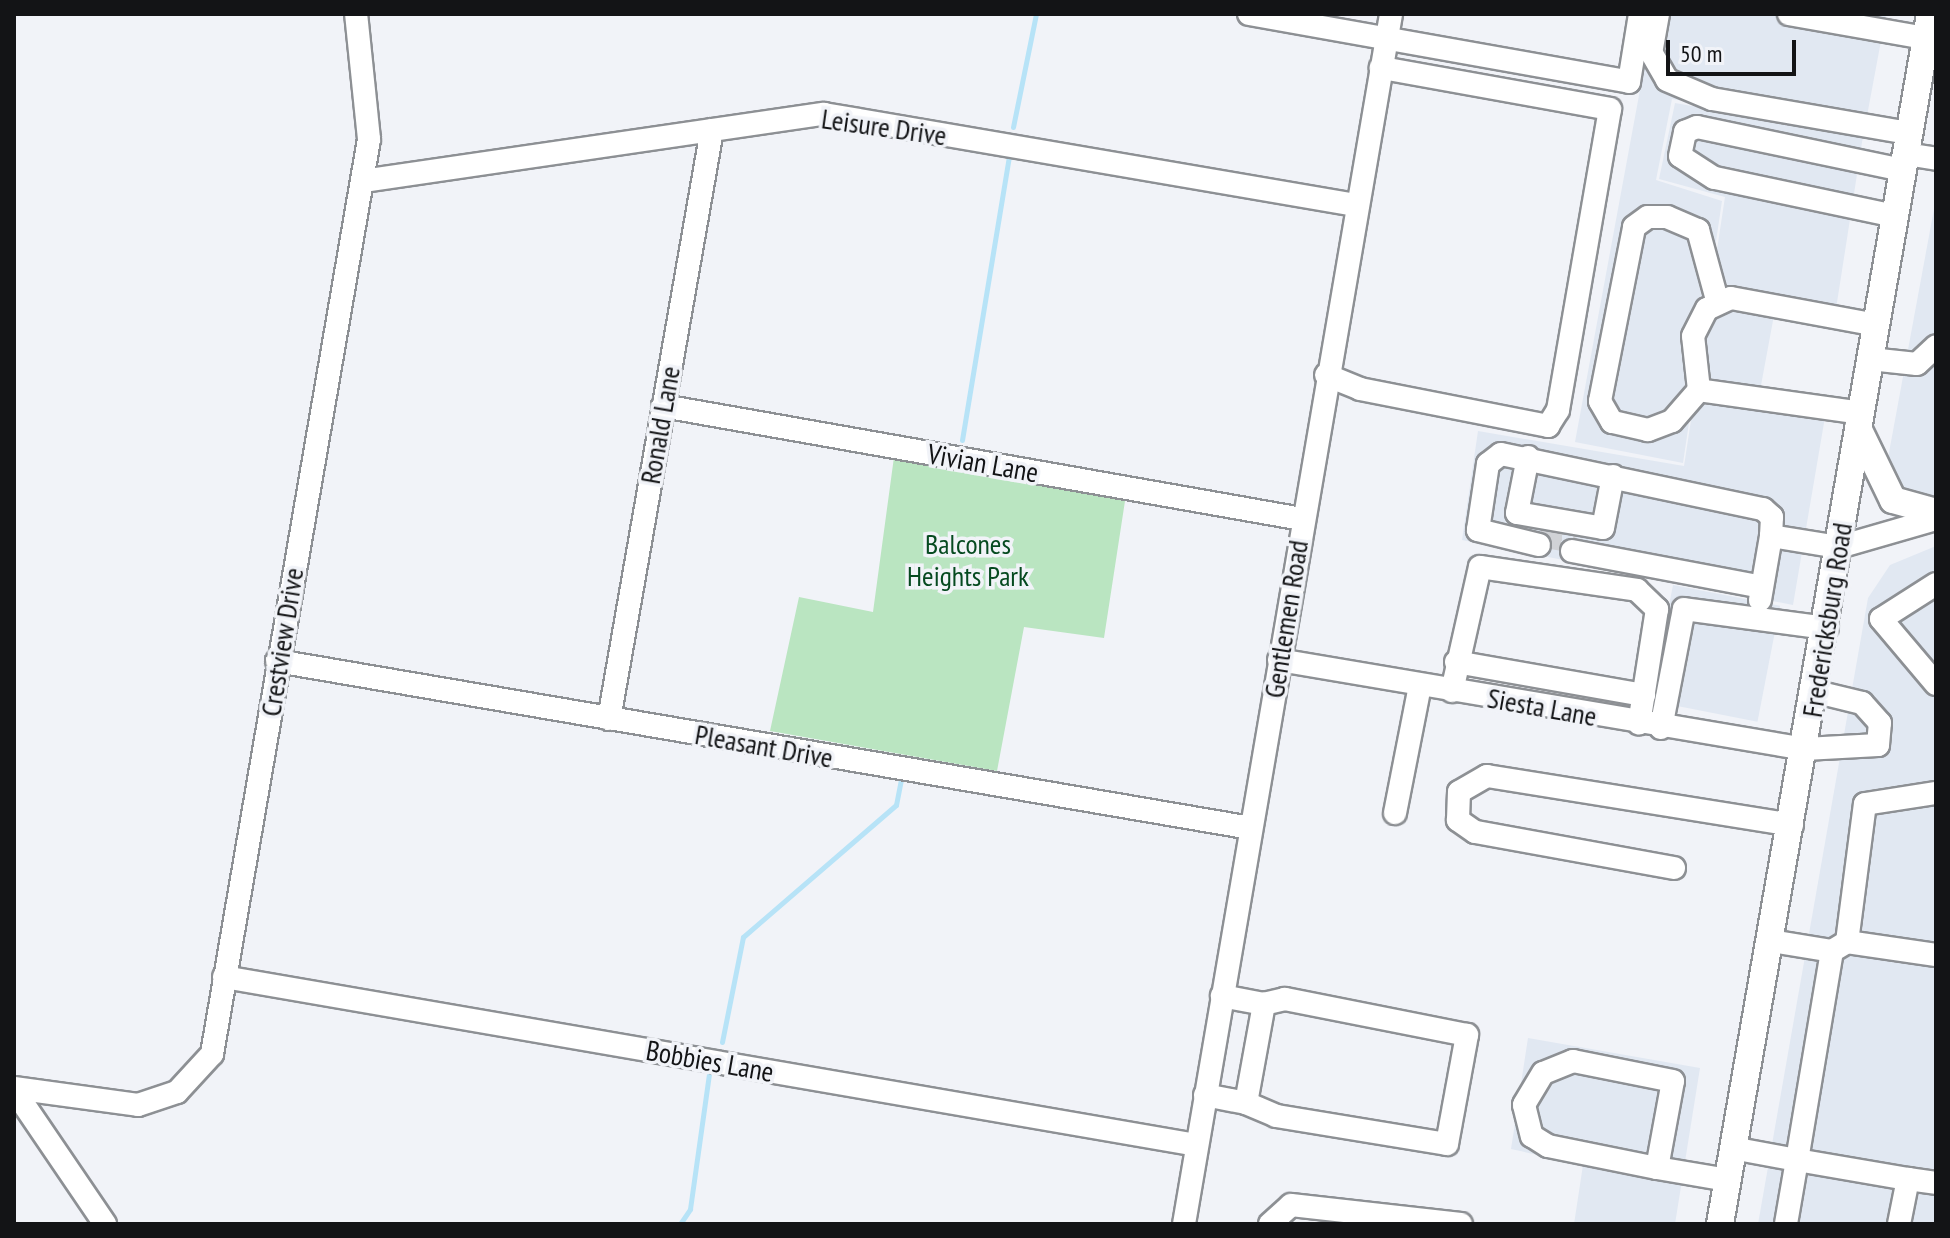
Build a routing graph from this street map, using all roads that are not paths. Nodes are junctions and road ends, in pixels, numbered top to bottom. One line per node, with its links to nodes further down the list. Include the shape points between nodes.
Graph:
1 (356, 14): 14 (street, Crestview Drive, via 369,99)
2 (1249, 14): 8 (street)
3 (1391, 14): 8 (street, Gentlemen Road)
4 (1640, 14): 8 (street, via 1629,82)
5 (1658, 14): 12 (street, via 1651,52 1667,80 1712,99)
6 (1789, 14): 7 (street)
7 (1862, 20): 9 (street)
8 (1387, 39): 10 (street, Gentlemen Road)
9 (1928, 43): 12 (main road, Fredericksburg Road)
10 (1381, 68): 15 (street, Gentlemen Road); 21 (street, via 1610,109 1558,410 1548,426 1360,389)
11 (712, 130): 14 (street, Leisure Drive); 15 (street, Leisure Drive, via 824,114); 23 (street, Ronald Lane)
12 (1906, 152): 13 (street); 16 (main road, Fredericksburg Road); 16 (street, via 1697,127 1685,132 1680,156 1714,178)
13 (1936, 159)
14 (363, 181): 39 (street, Crestview Drive)
15 (1356, 205): 21 (street, Gentlemen Road)
16 (1895, 216): 18 (main road, Fredericksburg Road)
17 (1717, 300): 18 (street, via 1767,302); 22 (street, via 1693,336); 22 (street, via 1698,230 1667,217 1648,217 1634,227 1600,401 1612,422 1648,430 1672,421)
18 (1876, 325): 20 (main road, Fredericksburg Road)
19 (1936, 346): 20 (street, via 1917,364)
20 (1870, 359): 24 (main road, Fredericksburg Road)
21 (1326, 375): 28 (street, Gentlemen Road)
22 (1699, 390): 24 (street)
23 (663, 406): 28 (street, Vivian Lane); 46 (street, Ronald Lane)
24 (1860, 421): 27 (main road, via 1893,500); 32 (main road, Fredericksburg Road)
25 (1528, 457): 26 (street); 26 (street, via 1517,513 1603,528); 31 (street, via 1492,458 1476,523 1483,533)
26 (1613, 476): 30 (street, via 1763,509 1772,517)
27 (1936, 512)
28 (1302, 519): 38 (street, Gentlemen Road)
29 (1936, 519): 32 (street)
30 (1771, 536): 32 (street); 35 (street)
31 (1534, 541)
32 (1839, 547): 37 (main road, Fredericksburg Road)
33 (1577, 549): 35 (street)
34 (1936, 584): 41 (street, via 1881,619)
35 (1762, 587): 36 (street)
36 (1757, 617): 37 (street); 47 (street, via 1684,609)
37 (1827, 628): 44 (main road, Fredericksburg Road)
38 (1279, 660): 42 (street, Siesta Lane); 52 (street, Gentlemen Road)
39 (277, 661): 46 (street, Pleasant Drive); 57 (street, Crestview Drive)
40 (1456, 662): 43 (street); 45 (street); 45 (street, via 1480,567 1621,587 1646,592 1657,609)
41 (1936, 684)
42 (1420, 685): 43 (street, Siesta Lane); 50 (street)
43 (1452, 691): 47 (street, Siesta Lane)
44 (1817, 692): 48 (main road, Fredericksburg Road); 48 (street, Siesta Lane, via 1862,703 1880,723 1878,745)
45 (1644, 695): 47 (street)
46 (609, 719): 52 (street, Pleasant Drive)
47 (1650, 726): 48 (street, Siesta Lane)
48 (1805, 749): 51 (main road, Fredericksburg Road)
49 (1936, 793): 55 (street, via 1865,804)
50 (1395, 813)
51 (1792, 825): 53 (street, via 1487,776 1459,792 1458,820 1475,832); 54 (main road, Fredericksburg Road)
52 (1251, 828): 58 (street, Gentlemen Road)
53 (1674, 868)
54 (1771, 941): 55 (street); 64 (main road, Fredericksburg Road)
55 (1840, 947): 56 (street); 65 (street)
56 (1936, 955)
57 (224, 977): 60 (street, Crestview Drive, via 212,1054 177,1092 125,1105); 63 (street, Bobbies Lane)
58 (1222, 996): 59 (street); 61 (street, Gentlemen Road)
59 (1264, 1004): 62 (street); 62 (street, via 1285,999 1467,1035 1447,1144 1276,1116)
60 (14, 1089): 70 (street)
61 (1205, 1095): 62 (street); 63 (street, Gentlemen Road)
62 (1246, 1103)
63 (1197, 1145): 71 (street, Gentlemen Road)
64 (1732, 1148): 65 (street); 68 (main road, Fredericksburg Road)
65 (1797, 1160): 67 (street); 75 (street)
66 (1657, 1168): 66 (street, via 1532,1136 1524,1105 1543,1073 1573,1061 1673,1081); 68 (street)
67 (1908, 1179): 69 (street); 76 (street)
68 (1727, 1180): 74 (main road, Fredericksburg Road)
69 (1936, 1183)
70 (105, 1224)
71 (1184, 1224)
72 (1270, 1224): 73 (street, via 1291,1205)
73 (1461, 1224)
74 (1720, 1224)
75 (1786, 1224)
76 (1899, 1224)

